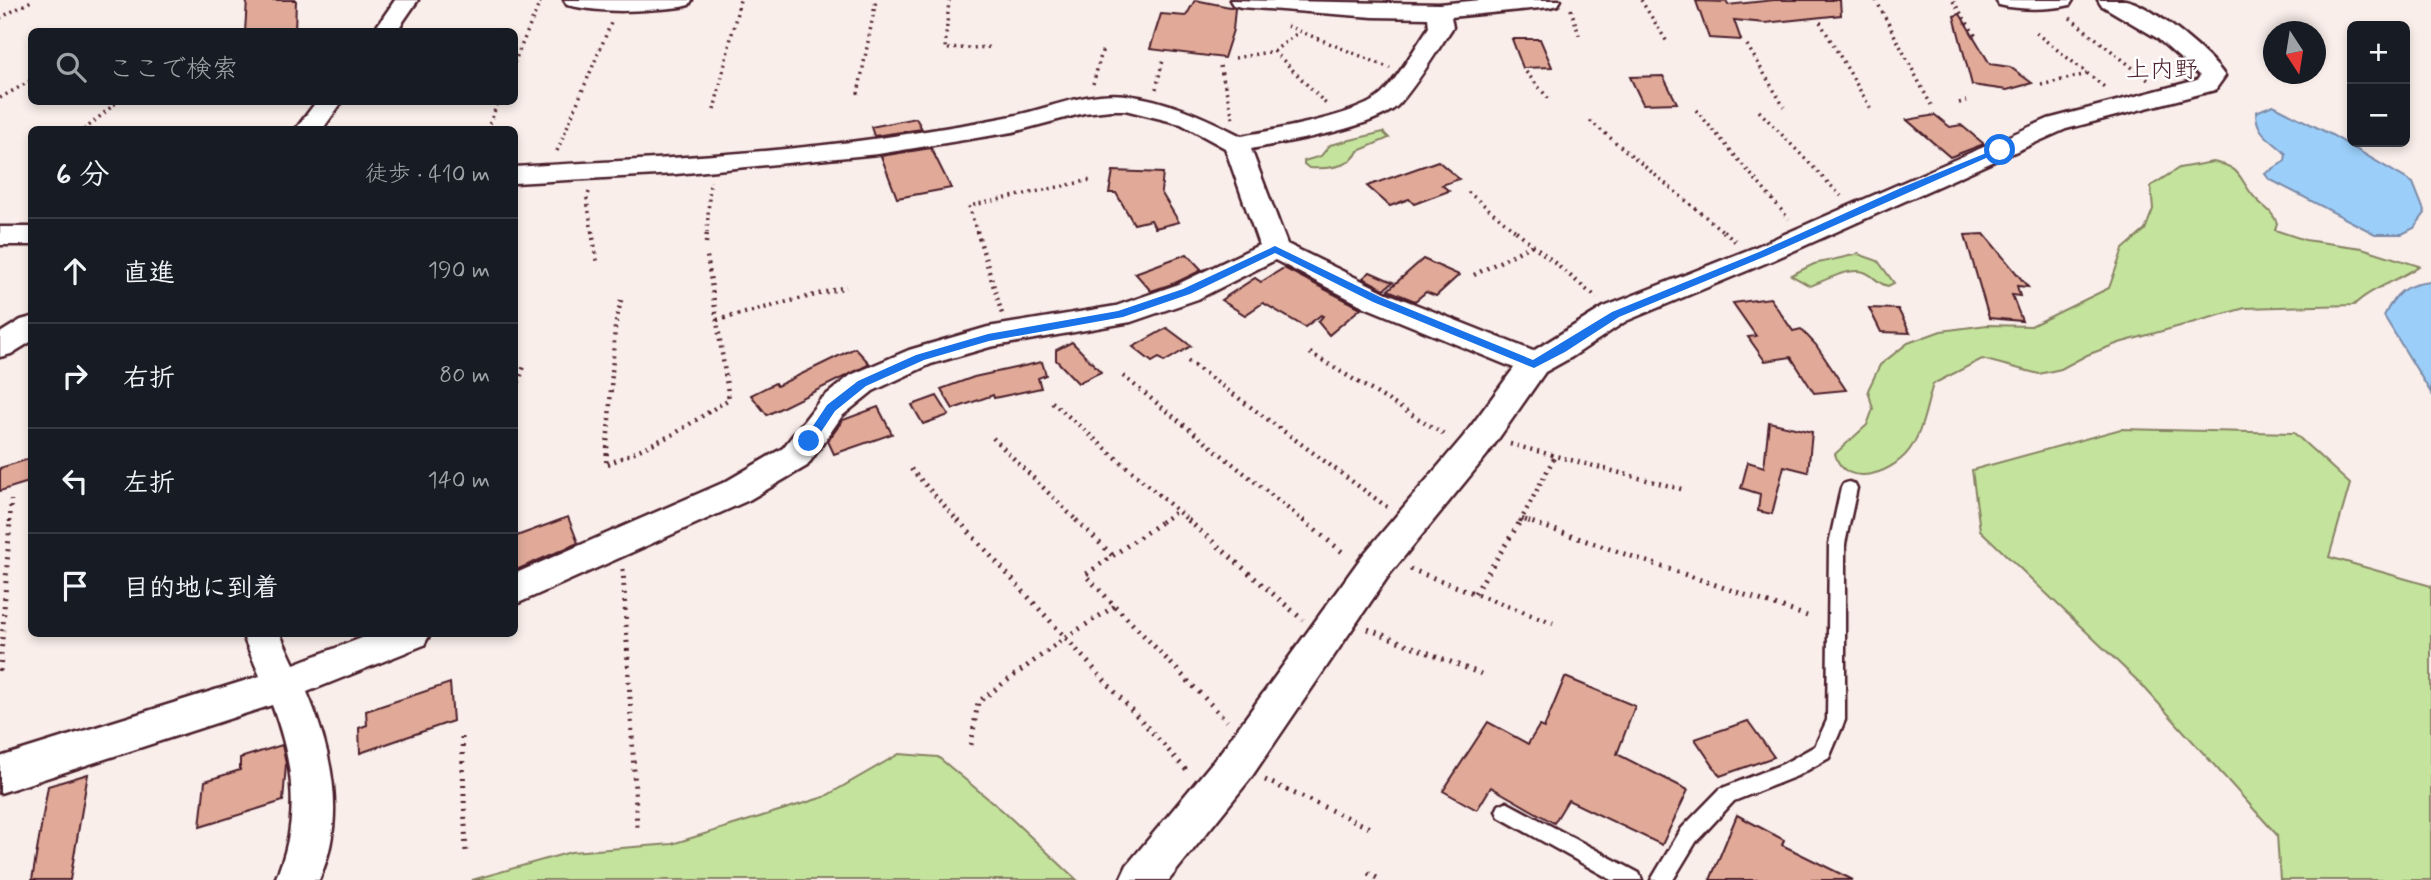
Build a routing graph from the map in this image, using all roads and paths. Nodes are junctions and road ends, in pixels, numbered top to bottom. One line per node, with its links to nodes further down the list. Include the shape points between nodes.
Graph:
1 (33, 0): 19 (path)
2 (407, 0): 22 (street)
3 (575, 0): 4 (street, via 623,6)
4 (681, 0)
5 (740, 0): 57 (path)
6 (876, 0): 43 (path)
7 (949, 0): 29 (path, via 946,49)
8 (1241, 0): 17 (street)
9 (1641, 0): 27 (path)
10 (1876, 0): 53 (path)
11 (2007, 0): 16 (street)
12 (2109, 0): 91 (street, via 2138,14 2194,54 2213,76 2206,85 2057,124 1615,314)
13 (1953, 1): 26 (path)
14 (540, 2): 32 (path)
15 (1560, 2): 17 (street); 25 (path)
16 (2065, 8): 40 (path)
17 (1439, 11): 64 (street, via 1441,27 1390,100 1367,113 1302,132)
18 (614, 15): 65 (path)
19 (0, 18)
20 (1278, 22): 23 (path)
21 (1820, 22): 56 (path)
22 (387, 28)
23 (1300, 31): 31 (path); 36 (path)
24 (2036, 33): 38 (path)
25 (1579, 35)
26 (1977, 37)
27 (1667, 42)
28 (1747, 45): 55 (path)
29 (993, 47)
30 (1103, 48): 42 (path)
31 (1274, 51): 33 (path); 54 (path)
32 (518, 52)
33 (1235, 58)
34 (1163, 60): 47 (path)
35 (1220, 66): 64 (path, via 1235,117)
36 (1400, 72)
37 (1526, 72): 46 (path)
38 (2087, 74): 41 (path); 44 (path)
39 (28, 82): 45 (path)
40 (2152, 83)
41 (2040, 85)
42 (1093, 86)
43 (858, 94)
44 (2115, 95)
45 (0, 98)
46 (1548, 98)
47 (1154, 100)
48 (1966, 101): 49 (path)
49 (1959, 103)
50 (113, 105): 61 (path)
51 (327, 105): 62 (street)
52 (497, 105): 63 (path)
53 (1931, 105)
54 (1328, 106)
55 (1784, 107)
56 (1871, 109)
57 (714, 110)
58 (1696, 110): 72 (path)
59 (1759, 111): 71 (path)
60 (1590, 121): 77 (path)
61 (89, 126)
62 (311, 126)
63 (489, 126)
64 (1231, 132): 67 (street, via 1126,102 1111,102 878,146 676,166); 78 (street)
65 (554, 158)
66 (711, 170): 75 (path)
67 (518, 175)
68 (1091, 180): 86 (path, via 969,206)
69 (591, 181): 80 (path, via 587,199)
70 (1468, 192): 76 (path)
71 (1849, 204)
72 (1796, 227)
73 (0, 236): 74 (street)
74 (28, 236)
75 (706, 243)
76 (1533, 245): 81 (path); 84 (path)
77 (1744, 248)
78 (1275, 249): 91 (street, via 1376,300); 111 (street, via 1187,292 1120,314 988,337 920,357 862,383 831,408 795,457 748,484)
79 (707, 256): 85 (path)
80 (597, 263)
81 (1474, 275)
82 (846, 287): 85 (path)
83 (621, 300): 85 (path, via 615,327 606,465 674,434 729,398)
84 (1606, 305)
85 (717, 320)
86 (1006, 324)
87 (28, 330): 88 (street)
88 (0, 347)
89 (1310, 353): 97 (path)
90 (1188, 360): 105 (path)
91 (1534, 364): 127 (street, via 1475,446 1377,565)
92 (524, 366): 94 (path)
93 (1123, 376): 108 (path)
94 (518, 384)
95 (1052, 402): 104 (path)
96 (993, 438): 107 (path)
97 (1458, 443)
98 (1505, 443): 99 (path)
99 (1555, 456): 102 (path); 106 (path)
100 (911, 469): 120 (path)
101 (1849, 488): 139 (lane, via 1838,544 1836,720 1822,752 1727,795 1689,835)
102 (1685, 491)
103 (11, 500): 121 (path)
104 (1177, 511): 107 (path); 116 (path)
105 (1398, 515)
106 (1522, 519): 112 (path); 114 (path)
107 (1112, 555): 113 (path, via 1085,575)
108 (1347, 555)
109 (1396, 564): 112 (path)
110 (623, 567): 131 (path)
111 (518, 588)
112 (1475, 593): 115 (path)
113 (1115, 606): 120 (path); 124 (path)
114 (1807, 616)
115 (1553, 623)
116 (1312, 628)
117 (1367, 628): 122 (path)
118 (262, 637): 123 (street)
119 (404, 637): 123 (street)
120 (1065, 638): 126 (path, via 978,702); 129 (path)
121 (1, 671)
122 (1481, 674)
123 (283, 685): 128 (street); 135 (street, via 299,717 316,805 306,866)
124 (1228, 722)
125 (462, 737): 133 (path)
126 (971, 745)
127 (1235, 766): 132 (path); 136 (street)
128 (0, 775)
129 (1197, 782)
130 (1506, 811): 138 (lane)
131 (637, 827)
132 (1372, 829)
133 (466, 855)
134 (1368, 873): 137 (path)
135 (297, 880)
136 (1142, 880)
137 (1381, 880)
138 (1632, 880)
139 (1661, 880)

